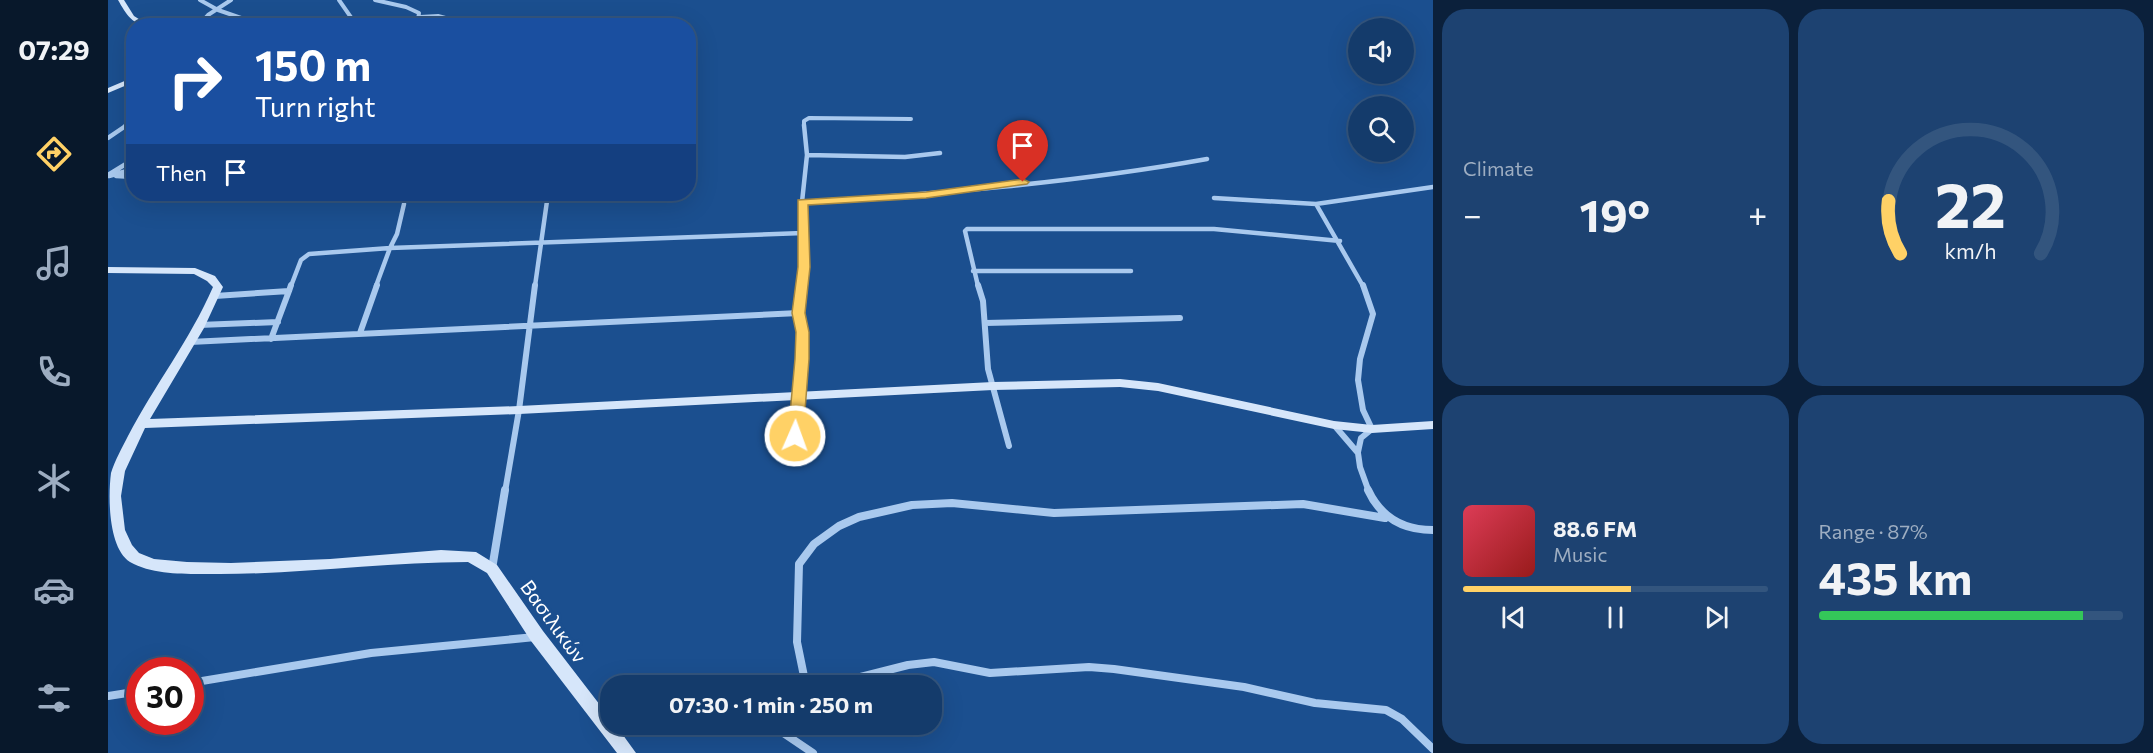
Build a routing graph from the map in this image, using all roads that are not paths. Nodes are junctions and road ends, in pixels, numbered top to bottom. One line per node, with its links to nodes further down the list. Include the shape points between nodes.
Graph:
1 (121, 0): 8 (street)
2 (200, 0): 6 (street)
3 (231, 0): 6 (street)
4 (339, 0): 11 (street)
5 (375, 0): 7 (street, via 406,7)
6 (218, 10): 9 (street); 10 (street)
7 (420, 17): 12 (street)
8 (135, 18)
9 (205, 18)
10 (241, 18)
11 (351, 18)
12 (445, 18)
13 (126, 83): 14 (street)
14 (108, 92)
15 (911, 119): 19 (street, via 810,118 804,121)
16 (126, 126): 17 (street)
17 (108, 138)
18 (940, 153): 19 (street)
19 (807, 155): 28 (street)
20 (1207, 159): 28 (street, via 926,195)
21 (126, 164): 23 (street)
22 (126, 171): 23 (street)
23 (108, 176): 24 (street)
24 (126, 177)
25 (1433, 187): 30 (street)
26 (1214, 198): 30 (street)
27 (548, 201): 33 (street)
28 (802, 202): 31 (street)
29 (404, 204): 34 (street)
30 (1316, 204): 32 (street)
31 (804, 233): 33 (street); 40 (street)
32 (1340, 240): 36 (street, via 1214,229 972,228 965,231); 55 (street, via 1373,313 1361,351 1358,387 1362,414)
33 (540, 243): 34 (street); 45 (street)
34 (390, 248): 38 (street, via 309,254 301,260); 46 (street)
35 (108, 270): 39 (street, via 195,271 215,281)
36 (974, 271): 37 (street); 43 (street)
37 (1131, 271)
38 (289, 291): 39 (street); 42 (street)
39 (215, 296): 44 (street)
40 (799, 313): 45 (street); 50 (street, via 802,359)
41 (1180, 318): 43 (street)
42 (278, 322): 44 (street); 47 (street)
43 (985, 323): 49 (street)
44 (199, 325): 48 (street)
45 (530, 327): 46 (street); 51 (street)
46 (360, 333): 47 (street)
47 (270, 339): 48 (street)
48 (189, 342): 52 (street)
49 (993, 386): 50 (street); 54 (street, via 1141,384); 56 (street)
50 (797, 398): 51 (street); 58 (street)
51 (519, 410): 52 (street); 61 (street)
52 (140, 423): 61 (street, via 117,475 115,518 122,542 135,558 154,566 220,569 457,555 471,556)
53 (1433, 424): 55 (street)
54 (1334, 425): 55 (street); 57 (street)
55 (1372, 429): 57 (street, via 1360,438)
56 (1009, 446)
57 (1358, 452): 59 (street, via 1364,477)
58 (794, 455)
59 (1385, 518): 60 (street, via 1401,527); 63 (street, via 1303,504 1054,513 952,503 912,505 859,517 814,544 799,564 797,642)
60 (1431, 531)
61 (492, 569): 62 (street, Βασιλικών)
62 (537, 636): 65 (street, via 371,653); 70 (street, Βασιλικών)
63 (804, 675)
64 (871, 675): 71 (street, via 934,662 990,673 1114,669 1386,710 1402,719)
65 (204, 681)
66 (126, 693): 67 (street)
67 (108, 696)
68 (618, 735): 70 (street)
69 (786, 735): 73 (street)
70 (614, 736): 72 (street, Βασιλικών)
71 (1433, 749)
72 (627, 753)
73 (813, 753)

